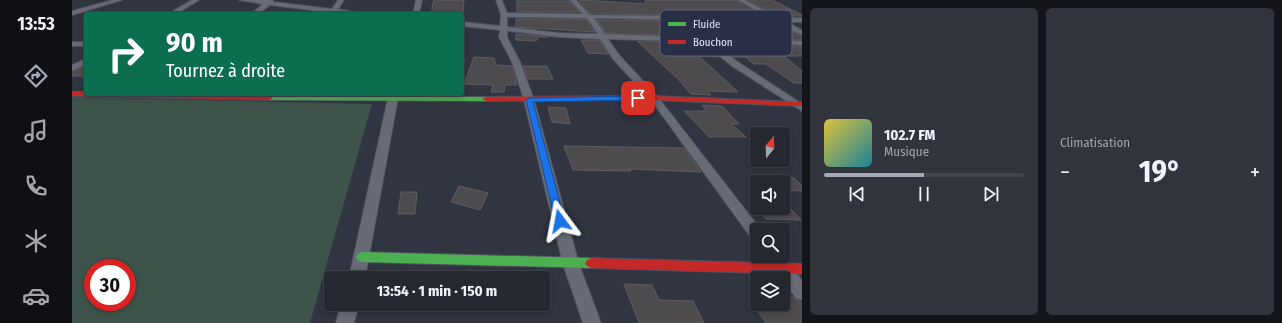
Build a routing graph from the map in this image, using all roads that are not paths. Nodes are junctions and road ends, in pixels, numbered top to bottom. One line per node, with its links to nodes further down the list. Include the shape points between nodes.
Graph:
1 (119, 0): 16 (street)
2 (196, 0): 12 (street)
3 (242, 0): 9 (street)
4 (341, 0): 11 (street)
5 (419, 0): 15 (street)
6 (499, 0): 17 (street)
7 (573, 0): 18 (street)
8 (742, 0): 10 (street)
9 (270, 2): 11 (street); 13 (street)
10 (760, 10)
11 (334, 11): 14 (street)
12 (175, 12)
13 (257, 12)
14 (344, 12)
15 (416, 12)
16 (72, 13)
17 (504, 15): 18 (street); 22 (street)
18 (586, 17): 19 (street); 24 (street, via 592,20)
19 (660, 18)
20 (464, 24): 22 (street)
21 (792, 27): 23 (street)
22 (503, 29): 24 (street); 38 (street, via 502,37 516,62)
23 (802, 33)
24 (603, 36): 25 (street); 37 (street, via 616,57)
25 (660, 39)
26 (792, 43): 27 (street)
27 (802, 43)
28 (72, 44): 29 (street)
29 (84, 44)
30 (725, 56): 39 (street)
31 (84, 62): 32 (street)
32 (72, 68)
33 (72, 94): 34 (street)
34 (84, 94)
35 (158, 96): 36 (street, via 288,99)
36 (394, 96): 38 (street); 41 (street)
37 (654, 98): 38 (street); 39 (street); 40 (street)
38 (529, 100): 45 (street)
39 (800, 106)
40 (750, 226)
41 (362, 257): 45 (street); 47 (street)
42 (750, 262): 45 (street)
43 (779, 263): 48 (street)
44 (781, 263): 46 (street)
45 (571, 264): 51 (street)
46 (802, 269)
47 (359, 271)
48 (802, 293)
49 (348, 311): 50 (street)
50 (345, 323)
51 (592, 323)

